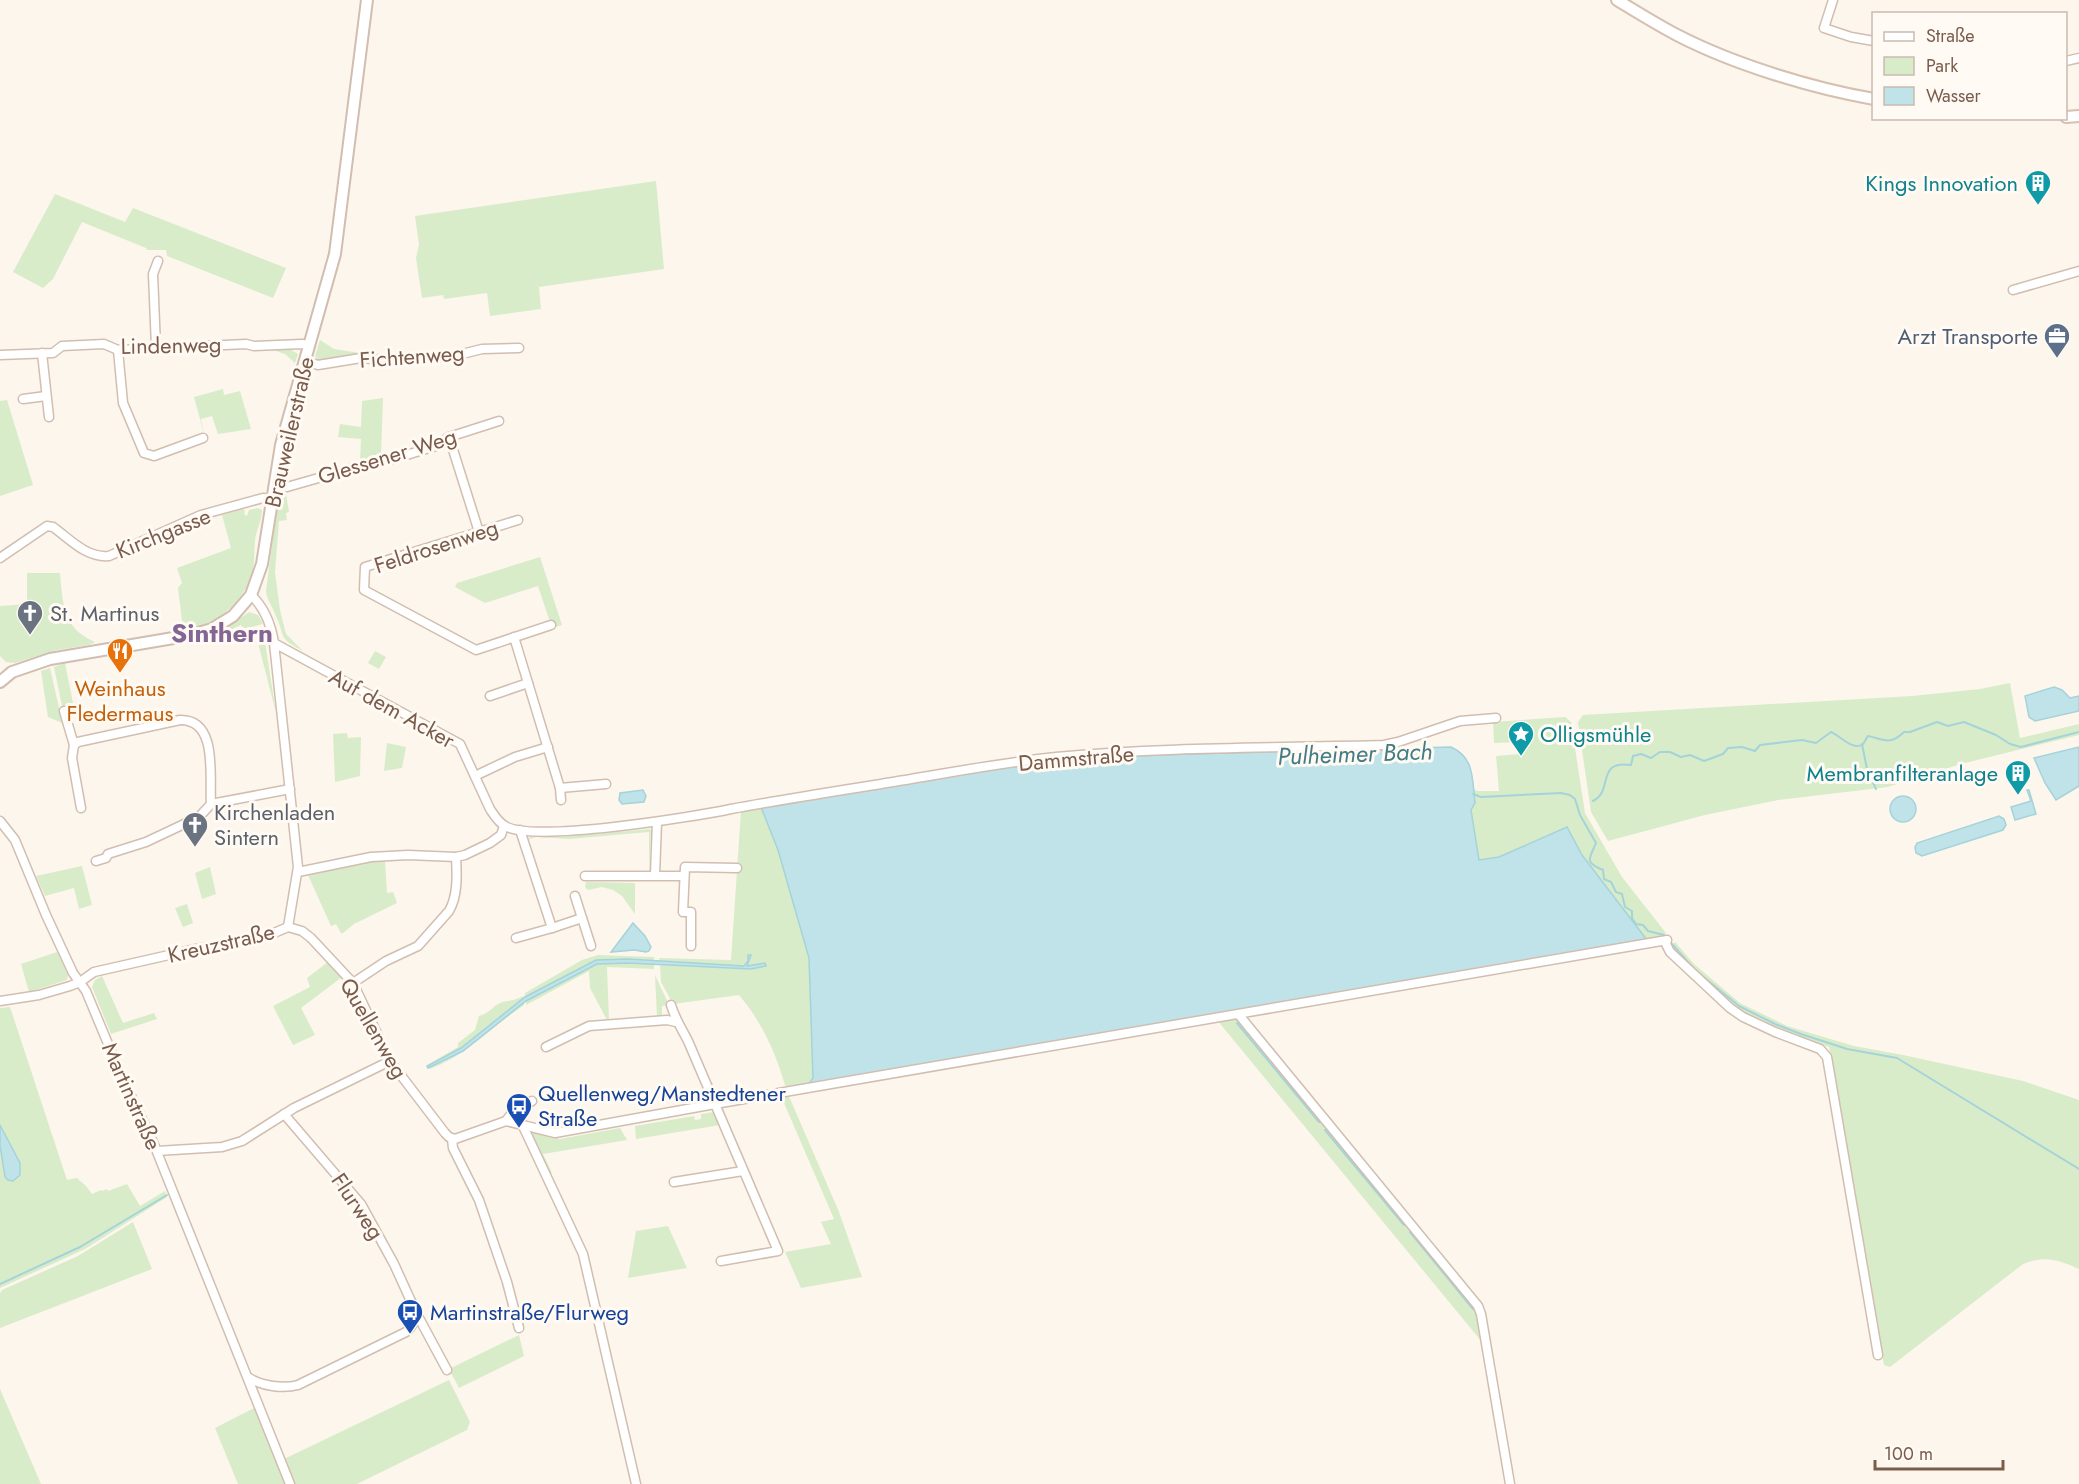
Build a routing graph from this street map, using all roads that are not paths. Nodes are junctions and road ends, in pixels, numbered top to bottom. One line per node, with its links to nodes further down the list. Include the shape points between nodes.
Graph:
1 (367, 0): 9 (street, Brauweilerstraße, via 335,254)
2 (1617, 0): 5 (street, via 1677,35 1749,66)
3 (1833, 0): 4 (street, via 1824,28)
4 (1872, 41)
5 (1872, 99)
6 (158, 261): 10 (street, via 153,274)
7 (2079, 271): 8 (street)
8 (2013, 290)
9 (309, 345): 10 (street, Lindenweg); 15 (street, Brauweilerstraße)
10 (156, 347): 12 (street, Lindenweg)
11 (519, 348): 15 (street, Fichtenweg, via 482,349 450,357 361,358 318,365)
12 (118, 350): 13 (street, Lindenweg, via 104,344 62,346); 21 (street, via 123,403 145,454 153,456)
13 (42, 353): 14 (street, Lindenweg); 16 (street)
14 (0, 355)
15 (305, 361): 22 (street, Brauweilerstraße)
16 (46, 396): 17 (street); 18 (street)
17 (23, 399)
18 (49, 417)
19 (500, 421): 20 (street, Glessener Weg)
20 (448, 437): 22 (street, Glessener Weg, via 436,446 390,460 378,460 287,487); 25 (street)
21 (203, 438)
22 (274, 485): 23 (street, Brauweilerstraße)
23 (272, 499): 26 (street, Kirchgasse, via 201,515 109,556 86,551 47,526); 27 (street, Brauweilerstraße, via 262,564)
24 (518, 520): 25 (street, Feldrosenweg)
25 (479, 532): 29 (street, Feldrosenweg, via 365,567 364,591 476,650)
26 (0, 558)
27 (251, 595): 30 (street, Kreuzstraße, via 270,623); 31 (street, Brauweilerstraße, via 232,616 212,629 50,659)
28 (551, 625): 29 (street, Feldrosenweg)
29 (514, 637): 32 (street)
30 (274, 643): 38 (street, Auf dem Acker, via 460,744); 41 (street, Kreuzstraße)
31 (2, 676)
32 (528, 683): 33 (street); 37 (street)
33 (490, 696)
34 (64, 711): 36 (street)
35 (1496, 718): 46 (street, Dammstraße, via 1460,721 1384,745 1046,759)
36 (74, 746): 43 (street, via 180,720 192,721 207,737); 44 (street, via 72,758)
37 (548, 747): 38 (street); 40 (street)
38 (475, 776): 47 (street, Auf dem Acker, via 490,809)
39 (606, 784): 40 (street)
40 (560, 788): 42 (street)
41 (290, 789): 43 (street); 52 (street, Kreuzstraße)
42 (561, 800)
43 (211, 804): 50 (street, via 199,817)
44 (81, 808)
45 (0, 821): 63 (street, Martinstraße, via 15,840 46,915)
46 (657, 822): 48 (street, Dammstraße, via 563,831); 53 (street)
47 (504, 826): 48 (street, Dammstraße); 49 (street, via 501,835 490,843)
48 (520, 830): 59 (street)
49 (456, 856): 52 (street, via 371,857); 64 (street, via 456,888 449,911 418,946 386,961)
50 (96, 861)
51 (737, 868): 55 (street, via 685,867)
52 (298, 872): 58 (street, Kreuzstraße)
53 (655, 875): 54 (street); 55 (street)
54 (585, 876)
55 (684, 876): 62 (street, via 683,912 691,912)
56 (575, 896): 57 (street)
57 (582, 918): 59 (street); 61 (street)
58 (288, 927): 63 (street, Kreuzstraße, via 267,936 94,972); 64 (street, Quellenweg, via 311,938)
59 (552, 928): 60 (street)
60 (516, 938)
61 (591, 945)
62 (691, 946)
63 (80, 982): 65 (street, Kreuzstraße, via 39,995); 77 (street, Martinstraße)
64 (353, 984): 70 (street, Quellenweg)
65 (0, 1001)
66 (671, 1005): 68 (street)
67 (1239, 1015): 72 (street); 83 (street, via 1667,940 1670,952 1730,1008 1775,1032 1820,1049 1827,1057); 88 (street, via 1478,1306)
68 (676, 1022): 69 (street, via 589,1026); 72 (street)
69 (546, 1047)
70 (390, 1061): 73 (street); 76 (street, Quellenweg, via 441,1130)
71 (532, 1101): 74 (street)
72 (715, 1104): 75 (street, via 555,1133); 78 (street)
73 (284, 1114): 77 (street, via 231,1145); 81 (street, Flurweg, via 361,1204 394,1264)
74 (506, 1120): 75 (street); 76 (street)
75 (522, 1124): 87 (street, via 583,1254)
76 (452, 1139): 82 (street, Quellenweg, via 478,1200)
77 (157, 1151): 85 (street, Martinstraße)
78 (744, 1171): 79 (street); 80 (street, via 778,1251)
79 (674, 1182)
80 (721, 1261)
81 (415, 1314): 84 (street, Flurweg); 85 (street, via 406,1332 298,1385 270,1385)
82 (519, 1328)
83 (1878, 1355)
84 (447, 1370)
85 (248, 1378): 86 (street, Martinstraße)
86 (290, 1484)
87 (636, 1484)
88 (1510, 1484)

